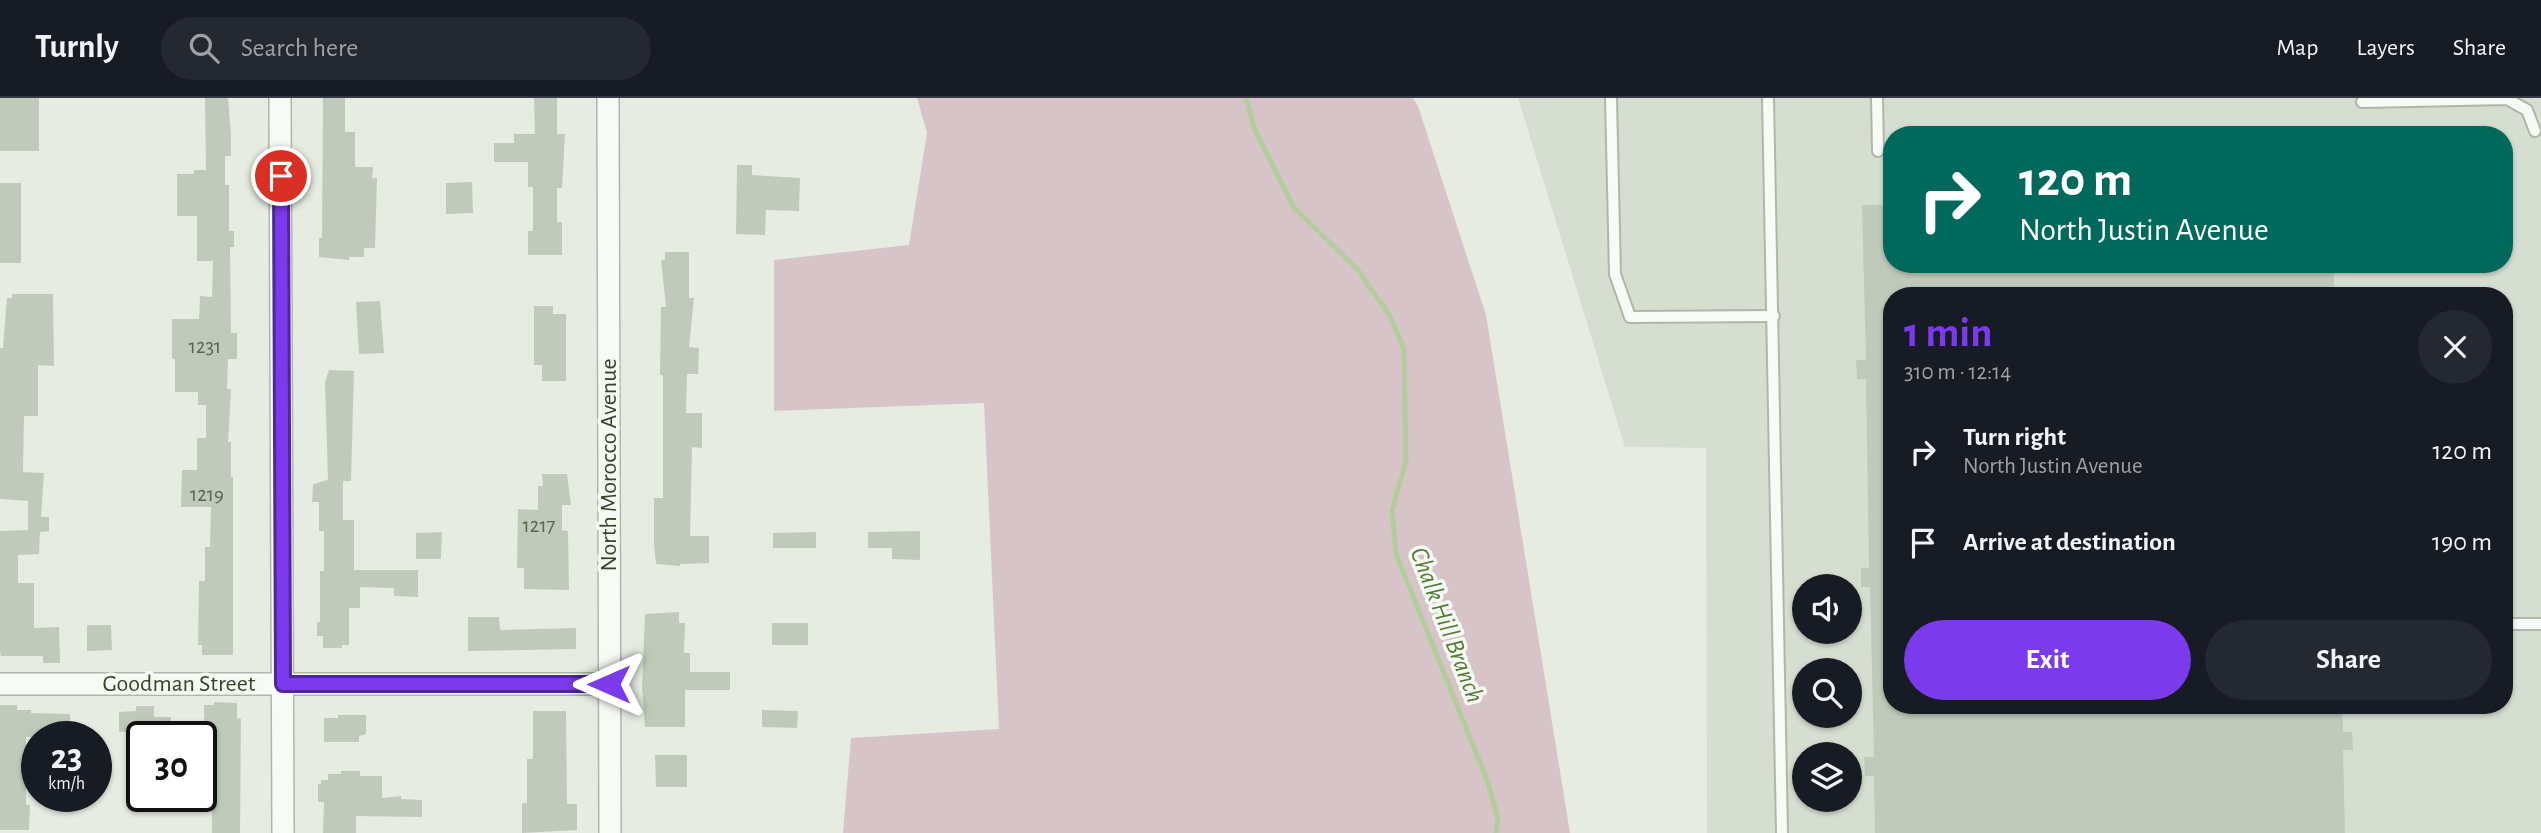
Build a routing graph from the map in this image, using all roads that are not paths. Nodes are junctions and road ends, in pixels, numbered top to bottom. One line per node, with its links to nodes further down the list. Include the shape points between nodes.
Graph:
1 (281, 98): 13 (street)
2 (608, 98): 14 (street, North Morocco Avenue)
3 (1611, 98): 9 (lane, via 1615,274 1630,317)
4 (1768, 98): 9 (lane)
5 (1877, 98): 8 (lane)
6 (2362, 102): 7 (lane, via 2507,99 2527,110)
7 (2535, 131)
8 (1878, 152)
9 (1774, 316): 17 (lane)
10 (2513, 624): 11 (lane)
11 (2541, 624)
12 (0, 684): 13 (street, Goodman Street)
13 (283, 684): 14 (street, Goodman Street); 15 (street)
14 (609, 684): 16 (street, North Morocco Avenue)
15 (283, 833)
16 (610, 833)
17 (1782, 833)

